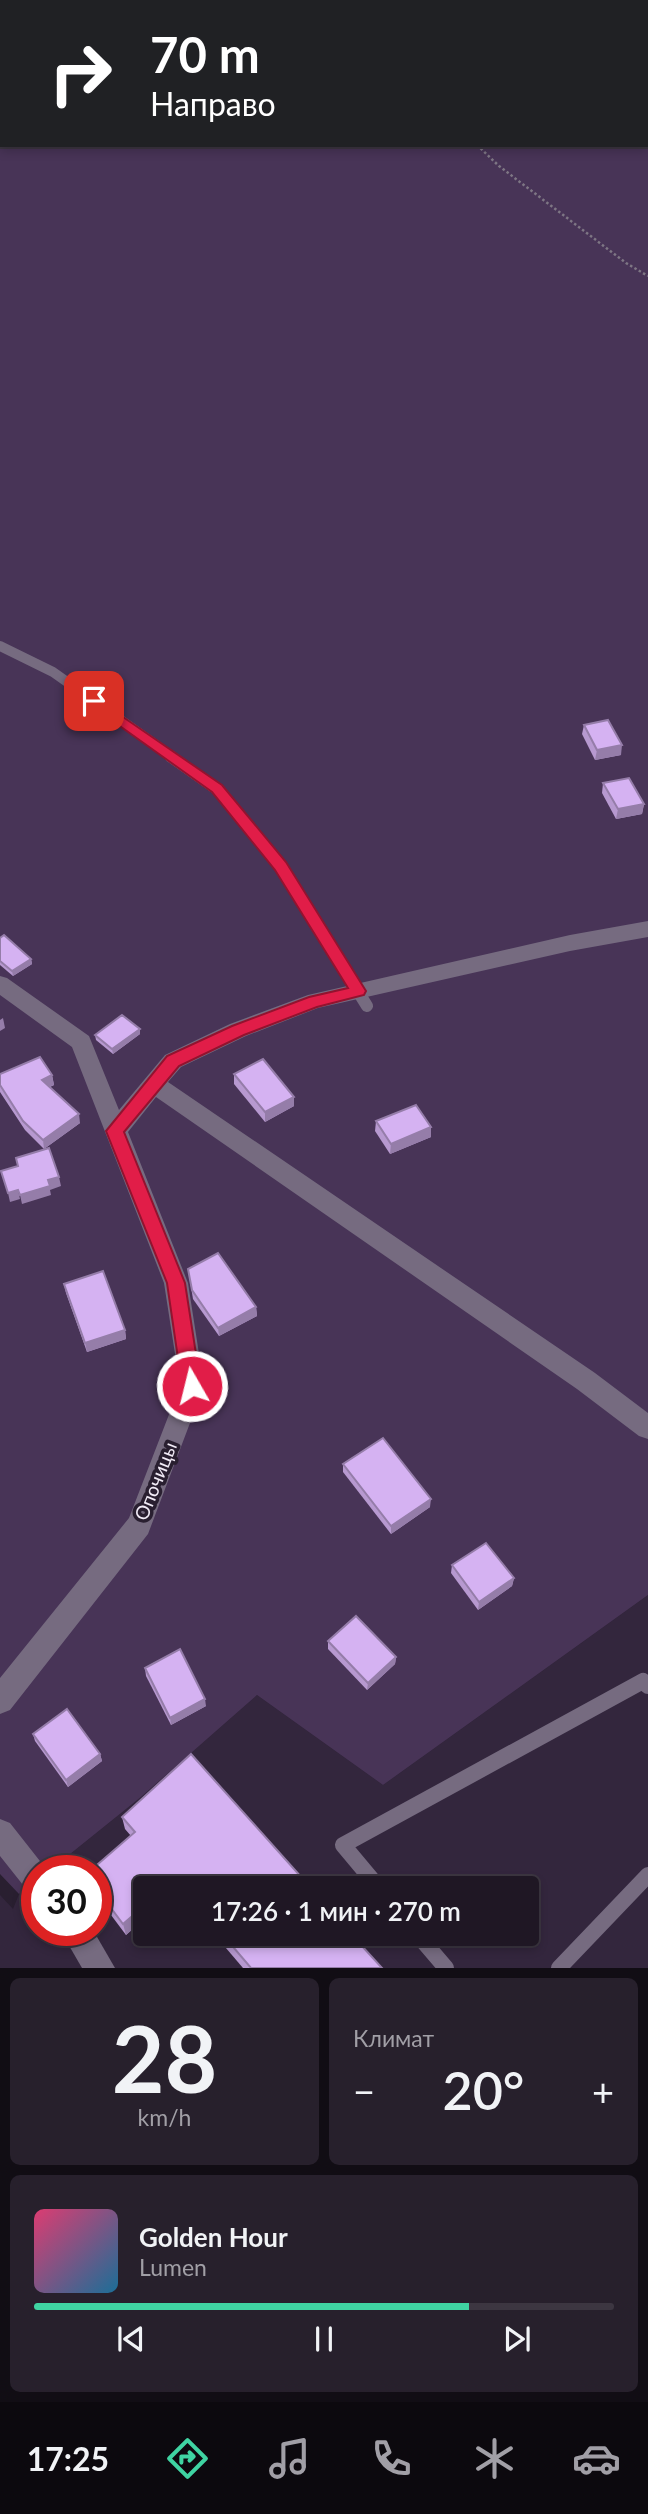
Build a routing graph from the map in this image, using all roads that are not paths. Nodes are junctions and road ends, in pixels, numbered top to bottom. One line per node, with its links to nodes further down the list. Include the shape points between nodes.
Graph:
1 (0, 646): 4 (lane, via 52,672 217,789 280,866)
2 (648, 929): 4 (street, via 570,943)
3 (0, 985): 6 (street, Опочицы, via 81,1042)
4 (362, 998): 5 (street, via 315,1001 238,1030 173,1061)
5 (155, 1085): 6 (street); 7 (street)
6 (115, 1131): 9 (street, Опочицы, via 176,1283 192,1386 139,1525)
7 (648, 1428)
8 (648, 1686): 13 (lane, via 643,1682 343,1845)
9 (0, 1700)
10 (0, 1833): 11 (street)
11 (21, 1860)
12 (648, 1875): 18 (lane)
13 (369, 1876)
14 (86, 1946): 16 (street)
15 (427, 1946): 17 (lane)
16 (100, 1968)
17 (446, 1968)
18 (559, 1968)

